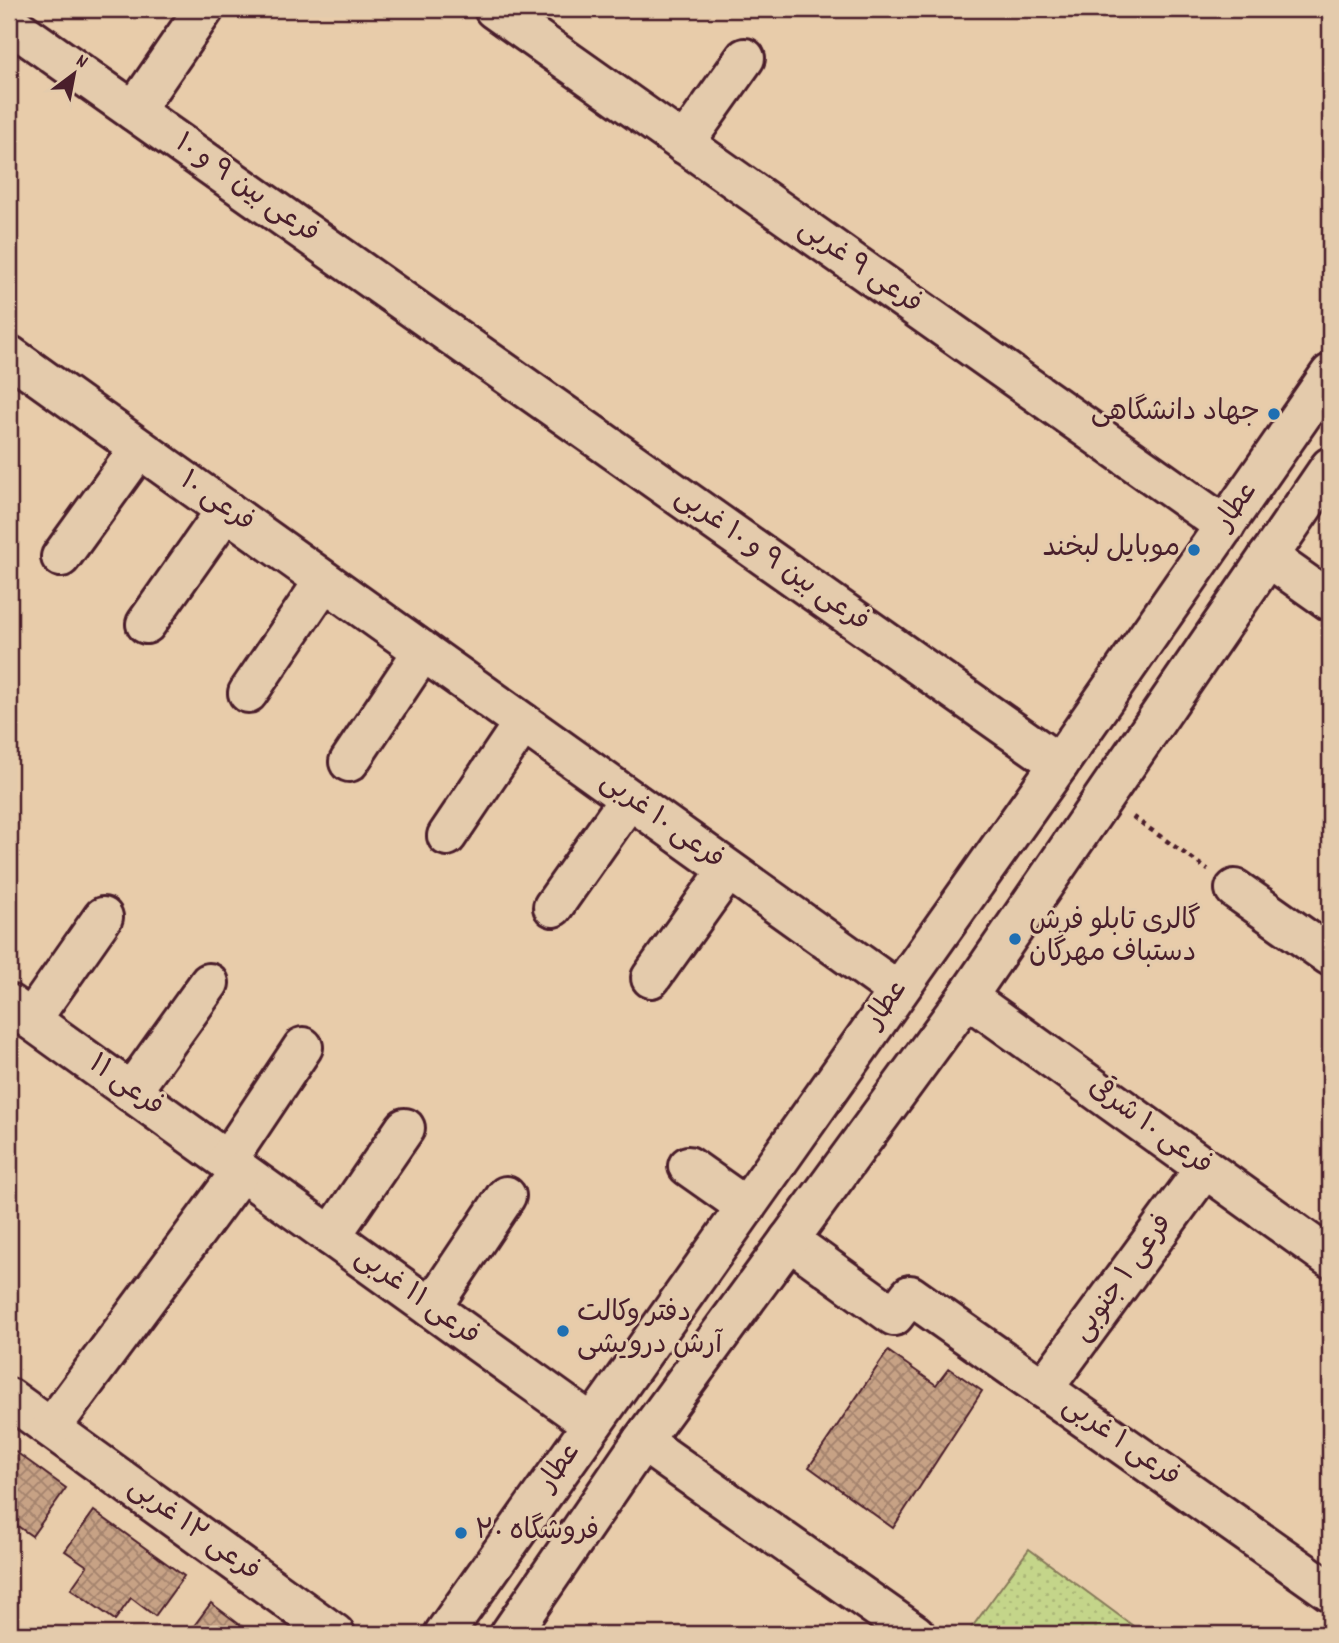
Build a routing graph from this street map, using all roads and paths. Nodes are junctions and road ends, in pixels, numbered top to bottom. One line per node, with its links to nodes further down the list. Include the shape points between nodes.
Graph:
1 (204, 9): 5 (street)
2 (494, 9): 6 (street, فرعی ۹ غربی)
3 (9, 23): 5 (street, فرعی بین ۹ و ۱۰)
4 (745, 58): 6 (street)
5 (134, 111): 8 (street, فرعی بین ۹ و ۱۰)
6 (684, 144): 13 (street, فرعی ۹ غربی)
7 (9, 355): 10 (street, فرعی ۱۰)
8 (484, 358): 23 (street, فرعی بین ۹ و ۱۰ غربی)
9 (1330, 374): 13 (street, عطار)
10 (139, 449): 12 (street, فرعی ۱۰); 14 (street)
11 (1330, 467): 15 (street, عطار)
12 (226, 510): 16 (street, فرعی ۱۰); 18 (street)
13 (1225, 526): 23 (street, عطار)
14 (61, 557)
15 (1268, 557): 17 (street); 24 (street, عطار)
16 (324, 581): 19 (street, فرعی ۱۰); 20 (street)
17 (1330, 601)
18 (146, 624)
19 (423, 651): 21 (street, فرعی ۱۰ غربی); 22 (street)
20 (248, 693)
21 (523, 723): 25 (street, فرعی ۱۰ غربی); 26 (street)
22 (349, 762)
23 (1059, 764): 34 (street, عطار)
24 (1106, 798): 28 (path); 35 (street, عطار)
25 (629, 799): 27 (street, فرعی ۱۰ غربی); 29 (street)
26 (447, 836)
27 (728, 870): 32 (street); 34 (street, فرعی ۱۰ غربی)
28 (1235, 889): 31 (street)
29 (553, 907)
30 (103, 917): 36 (street)
31 (1330, 956)
32 (651, 978)
33 (209, 983): 38 (street)
34 (898, 991): 44 (street, عطار)
35 (967, 997): 42 (street, فرعی ۱۰ شرقی); 46 (street, عطار)
36 (20, 1012): 38 (street, فرعی ۱۱)
37 (303, 1047): 40 (street)
38 (131, 1092): 40 (street, فرعی ۱۱)
39 (405, 1128): 45 (street)
40 (234, 1166): 45 (street, فرعی ۱۱ غربی); 52 (street, via 142,1305)
41 (688, 1167): 44 (street)
42 (1205, 1168): 47 (street, فرعی ۱۰ شرقی); 49 (street, فرعی ۱ جنوبی)
43 (506, 1196): 48 (street)
44 (746, 1207): 51 (street, عطار)
45 (331, 1236): 48 (street, فرعی ۱۱ غربی)
46 (789, 1240): 49 (street, فرعی ۱ غربی, via 894,1316 910,1295); 53 (street, عطار)
47 (1330, 1258)
48 (431, 1308): 51 (street, فرعی ۱۱ غربی)
49 (1043, 1389): 54 (street, فرعی ۱ غربی)
50 (9, 1398): 52 (street, فرعی ۱۲ غربی)
51 (592, 1424): 57 (street, عطار)
52 (51, 1429): 56 (street, فرعی ۱۲ غربی)
53 (642, 1441): 55 (street); 58 (street, عطار)
54 (1330, 1591)
55 (901, 1630)
56 (335, 1634)
57 (444, 1634)
58 (510, 1634)

